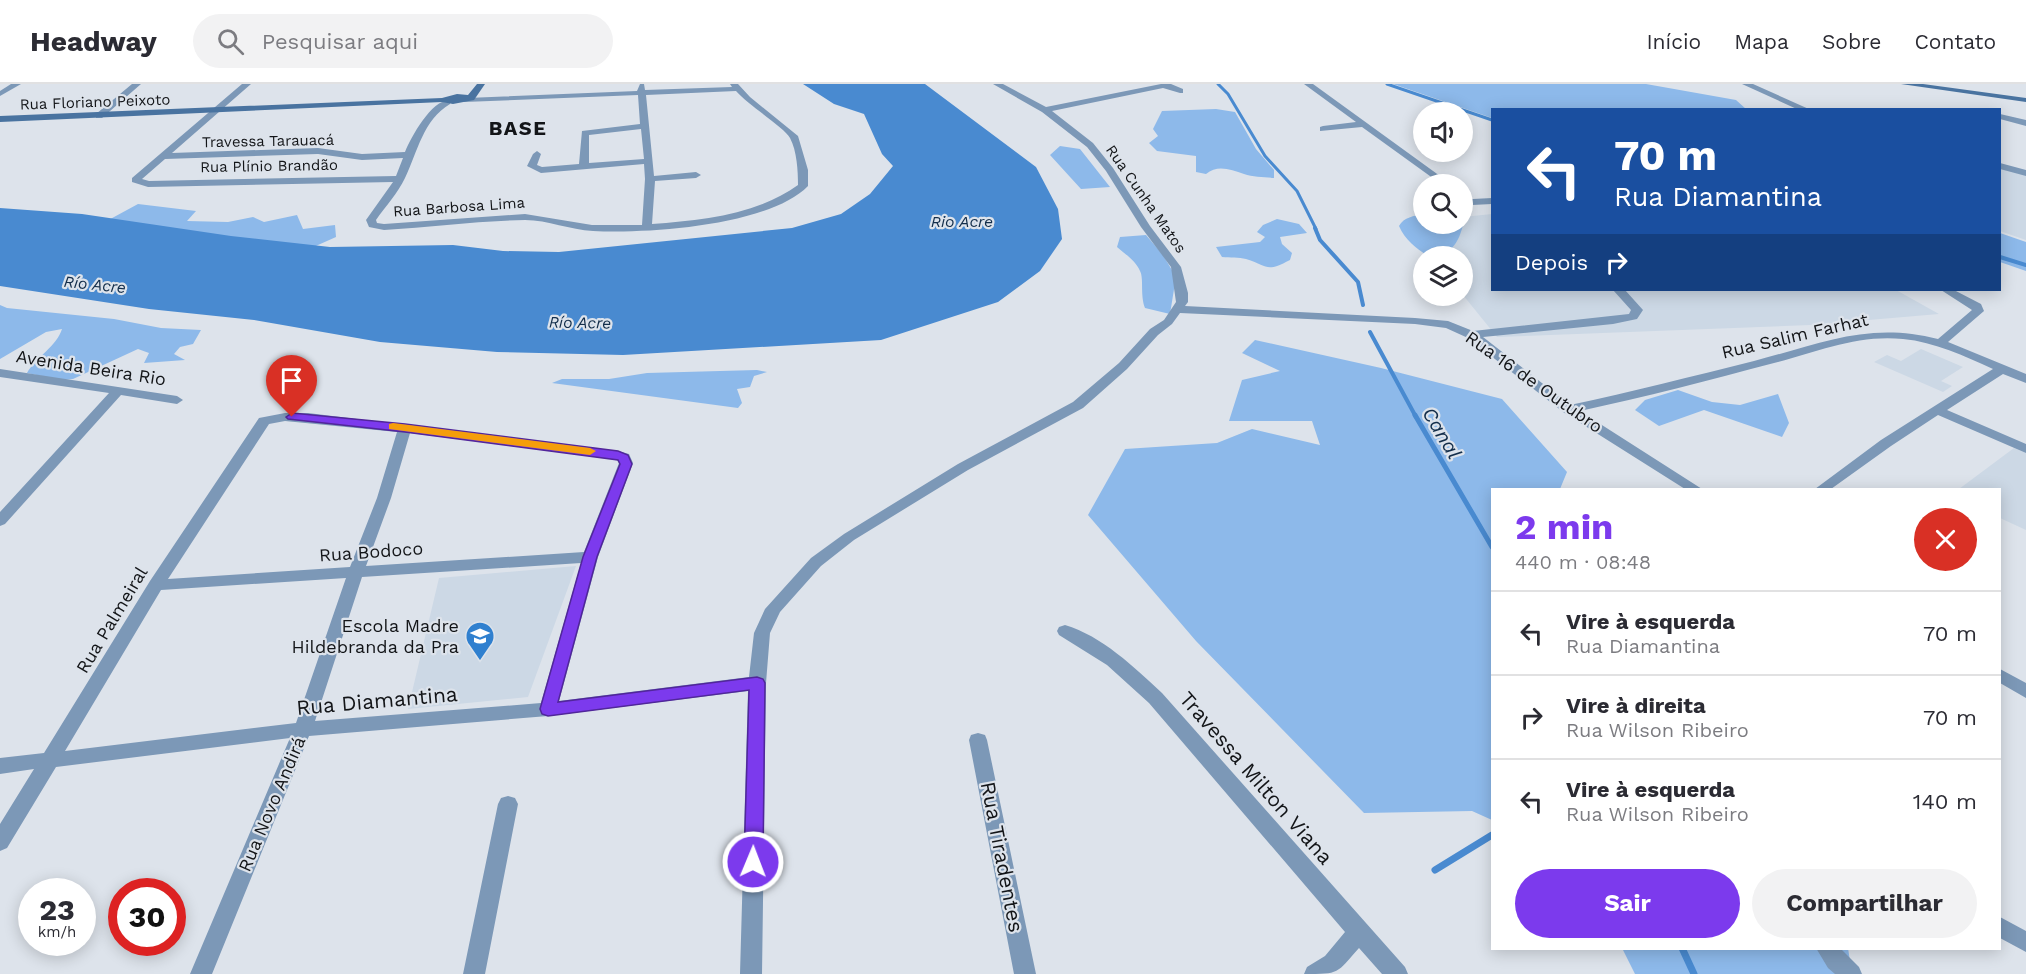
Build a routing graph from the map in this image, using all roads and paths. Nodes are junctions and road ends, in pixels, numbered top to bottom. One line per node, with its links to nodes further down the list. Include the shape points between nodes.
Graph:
1 (17, 84): 14 (street)
2 (137, 84): 23 (street)
3 (248, 84): 21 (street)
4 (470, 84): 16 (main road)
5 (481, 84): 17 (main road)
6 (997, 84): 22 (street, Rua Cunha Matos)
7 (1308, 84): 27 (street)
8 (1746, 84): 20 (street)
9 (1905, 84): 18 (main road)
10 (1939, 84): 15 (main road)
11 (736, 87): 12 (street, Rua Floriano Peixoto); 43 (street, Rua Barbosa Lima, via 794,136 803,186 782,200 740,216)
12 (642, 89): 17 (street, Rua Floriano Peixoto); 28 (street)
13 (1180, 91): 22 (street, via 1163,86)
14 (0, 94)
15 (2026, 95)
16 (458, 96): 17 (main road, Rua Floriano Peixoto); 19 (main road, Rua Floriano Peixoto)
17 (469, 98): 19 (main road, Rua Floriano Peixoto)
18 (2026, 100)
19 (445, 101): 21 (main road, Rua Floriano Peixoto); 31 (street, via 414,141)
20 (1803, 108)
21 (218, 110): 23 (main road, Rua Floriano Peixoto); 32 (street)
22 (1045, 110): 46 (street, Rua Cunha Matos, via 1090,145 1176,267 1182,293)
23 (99, 116): 25 (main road, Rua Floriano Peixoto)
24 (2001, 117): 26 (street)
25 (0, 119)
26 (2026, 123)
27 (1364, 124): 29 (street); 37 (street)
28 (644, 126): 33 (street); 34 (street, via 584,134)
29 (1323, 129)
30 (537, 154): 34 (street, via 534,168)
31 (409, 155): 32 (street, Travessa Tarauacá, via 362,157 318,151); 39 (street)
32 (163, 156): 39 (street, Rua Plínio Brandão, via 135,180)
33 (648, 161): 34 (street); 40 (street)
34 (584, 166)
35 (2001, 166): 36 (street)
36 (2026, 173)
37 (1432, 174)
38 (696, 175): 40 (street)
39 (400, 179): 43 (street, Rua Barbosa Lima, via 371,220 373,225 525,217 589,228)
40 (650, 179): 43 (street)
41 (1491, 201): 42 (street)
42 (1473, 202)
43 (647, 226)
44 (1620, 291): 47 (street, via 1636,310 1633,317)
45 (1949, 291): 48 (street, via 1977,306 1978,311)
46 (1178, 309): 47 (street, Rua 16 de Outubro, via 1427,322); 66 (street, via 1123,366 1078,405 894,507 816,562 772,609 762,633)
47 (1472, 335): 54 (street, Rua 16 de Outubro)
48 (1940, 343): 49 (street, Rua Salim Farhat); 54 (street, Rua Salim Farhat, via 1877,335)
49 (2002, 369): 51 (street, Rua Salim Farhat); 55 (street)
50 (0, 373): 52 (street, Avenida Beira Rio)
51 (2026, 379)
52 (118, 391): 53 (street, Avenida Beira Rio); 60 (street)
53 (177, 400)
54 (1568, 410): 58 (street, Rua 16 de Outubro)
55 (1937, 410): 57 (street); 59 (street)
56 (405, 428): 61 (street, via 624,457 626,464); 62 (street, Rua Novo Andirá); 63 (street, Rua Palmeiral, via 281,416 264,420)
57 (2026, 449)
58 (1693, 488)
59 (1823, 488)
60 (0, 521)
61 (590, 557): 62 (street, Rua Bodoco); 68 (street)
62 (356, 572): 63 (street, Rua Bodoco); 69 (street, Rua Novo Andirá)
63 (156, 585): 71 (street, Rua Palmeiral)
64 (1065, 631): 76 (street, Travessa Milton Viana, via 1108,654 1134,675)
65 (2001, 676): 67 (street)
66 (757, 683): 68 (street, Rua Diamantina); 81 (street)
67 (2026, 691)
68 (548, 709): 69 (street, Rua Diamantina)
69 (303, 729): 71 (street, Rua Diamantina); 79 (street, Rua Novo Andirá)
70 (978, 740): 82 (street, Rua Tiradentes)
71 (51, 758): 72 (street, Rua Diamantina); 74 (street, Rua Palmeiral)
72 (0, 766)
73 (508, 804): 80 (street)
74 (0, 842)
75 (2001, 928): 77 (street)
76 (1358, 933): 83 (street, via 1333,963); 84 (street, Travessa Milton Viana)
77 (2026, 942)
78 (1828, 950): 85 (street)
79 (201, 974)
80 (474, 974)
81 (751, 974)
82 (1025, 974)
83 (1316, 974)
84 (1397, 974)
85 (1851, 974)

